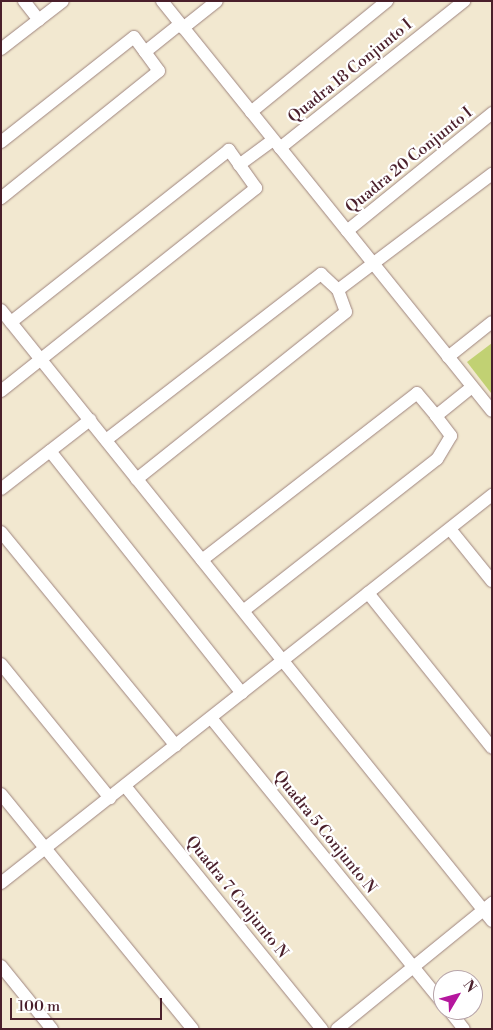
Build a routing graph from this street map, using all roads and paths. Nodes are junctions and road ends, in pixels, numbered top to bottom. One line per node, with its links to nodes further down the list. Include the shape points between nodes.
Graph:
1 (24, 1): 7 (street)
2 (62, 1): 7 (street)
3 (162, 1): 8 (street)
4 (217, 1): 8 (street)
5 (387, 1): 11 (street, Quadra 18 Conjunto I)
6 (464, 1): 14 (street, Quadra 18 Conjunto I)
7 (39, 20): 9 (street)
8 (182, 26): 10 (street); 11 (street)
9 (1, 49)
10 (145, 52): 13 (street, via 134,37); 17 (street, via 159,70)
11 (251, 112): 14 (street)
12 (492, 113): 18 (street, Quadra 20 Conjunto I)
13 (1, 142)
14 (276, 144): 15 (street, Quadra 18 Conjunto I); 18 (street)
15 (239, 165): 22 (street, via 229,150); 25 (street, via 256,188)
16 (492, 174): 19 (street)
17 (1, 198)
18 (347, 231): 19 (street)
19 (375, 266): 20 (street); 24 (street)
20 (338, 290): 31 (street, via 321,274); 33 (street, via 346,312)
21 (1, 310): 22 (street)
22 (11, 322): 25 (street)
23 (492, 322): 24 (street)
24 (448, 357): 26 (street)
25 (41, 359): 27 (street); 30 (street)
26 (472, 387): 28 (street); 29 (street)
27 (1, 391)
28 (490, 406)
29 (436, 416): 38 (street, via 417,393); 41 (street, via 451,436 437,459)
30 (90, 420): 31 (street); 32 (street)
31 (106, 440): 33 (street)
32 (50, 451): 34 (street); 44 (street)
33 (137, 479): 38 (street)
34 (1, 489)
35 (492, 495): 36 (street)
36 (450, 529): 39 (street); 40 (street)
37 (1, 532): 46 (street)
38 (202, 560): 41 (street)
39 (492, 581)
40 (368, 593): 42 (street); 47 (street)
41 (243, 611): 42 (street)
42 (283, 661): 44 (street); 53 (street)
43 (1, 664): 50 (street)
44 (242, 693): 45 (street)
45 (211, 718): 46 (street); 56 (street, Quadra 5 Conjunto N)
46 (176, 746): 48 (street)
47 (492, 748)
48 (125, 786): 50 (street); 60 (street, Quadra 7 Conjunto N)
49 (1, 794): 51 (street)
50 (110, 798): 51 (street)
51 (46, 847): 52 (street); 59 (street)
52 (1, 883)
53 (488, 907): 54 (street); 56 (street)
54 (492, 921)
55 (1, 966): 58 (street)
56 (414, 967): 57 (street, Quadra 5 Conjunto N); 61 (street)
57 (433, 991)
58 (52, 1029)
59 (193, 1029)
60 (322, 1029)
61 (337, 1029)

